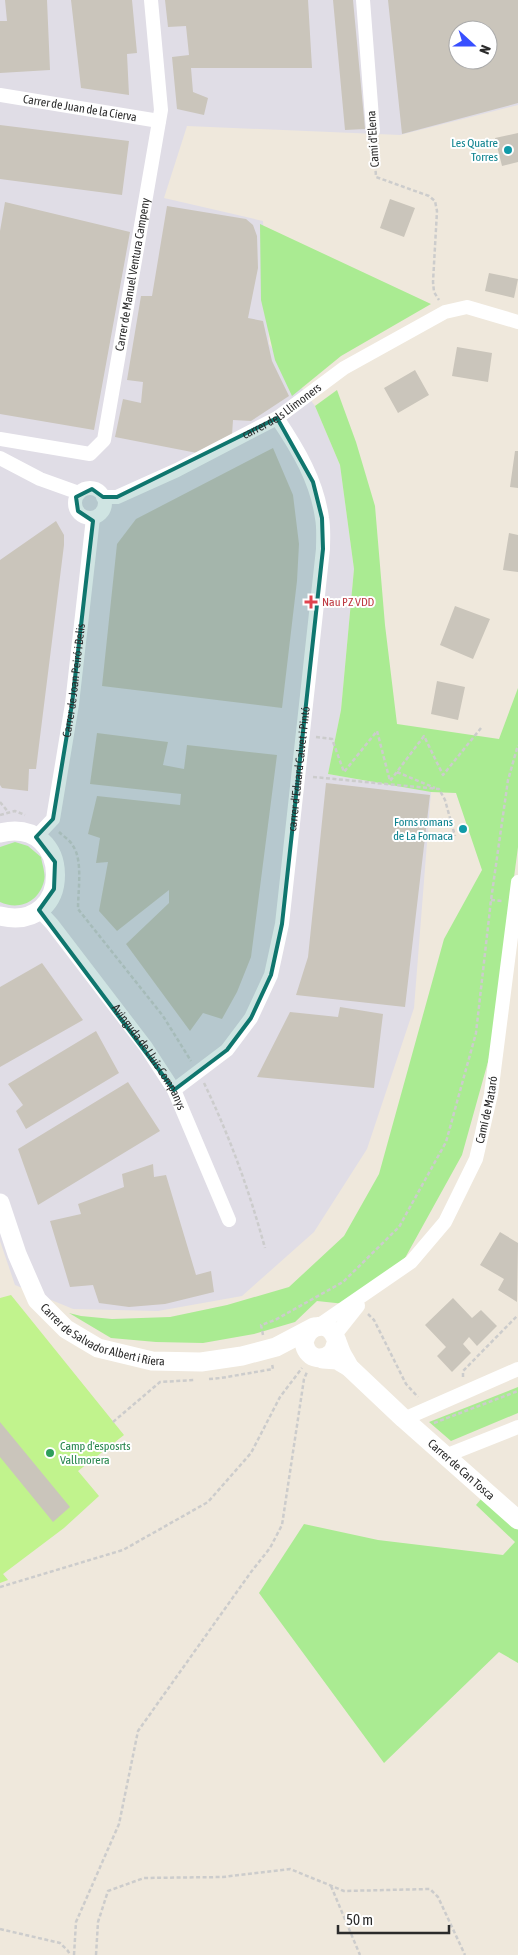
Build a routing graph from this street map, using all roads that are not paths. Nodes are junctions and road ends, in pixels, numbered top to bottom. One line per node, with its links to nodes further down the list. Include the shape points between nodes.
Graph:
1 (151, 0): 4 (street, Carrer de Manuel Ventura Campeny, via 162,110)
2 (362, 0): 5 (street, Camí d'Elena)
3 (0, 95): 4 (street, Carrer de Juan de la Cierva)
4 (159, 121): 8 (street, Carrer de Manuel Ventura Campeny, via 104,440 90,454)
5 (373, 131)
6 (518, 322): 7 (street, carrer dels Llimoners, via 467,307 445,312 344,368)
7 (277, 418): 11 (street, carrer dels Llimoners, via 178,470 117,497); 18 (street, carrer d'Eduard Calvet i Pintó, via 314,482 322,518 323,549 282,924 271,975 251,1018 227,1050)
8 (0, 439)
9 (0, 458): 10 (street, via 40,479)
10 (79, 493): 11 (street, via 92,489); 12 (street, via 75,502 78,512)
11 (104, 497): 12 (street, via 104,508)
12 (93, 518): 13 (street, Carrer de Joan Peiró i Belis, via 72,704 52,819)
13 (42, 831): 14 (street); 16 (street, via 55,862 56,874 54,889)
14 (0, 833)
15 (518, 882): 21 (street, Camí de Mataró, via 491,1094 476,1159 445,1222 410,1262)
16 (39, 910): 17 (street, via 25,917 10,919); 18 (street, Avinguda de Lluís Companys, via 146,1048)
17 (0, 916)
18 (174, 1090): 20 (street, Avinguda de Lluís Companys)
19 (0, 1203): 24 (street, Carrer de Salvador Albert i Riera, via 37,1300 66,1329 98,1348 152,1361 201,1362)
20 (229, 1220)
21 (360, 1300): 22 (street, Camí de Mataró); 23 (street, Camí de Mataró)
22 (316, 1327): 23 (street, via 328,1328); 24 (street, Carrer de Salvador Albert i Riera); 25 (street, via 307,1333 304,1342)
23 (336, 1338): 25 (street, via 333,1352); 26 (street)
24 (271, 1348): 25 (street, Carrer de Salvador Albert i Riera)
25 (314, 1359): 26 (street, Carrer de Salvador Albert i Riera, via 337,1360)
26 (349, 1367): 28 (street, Carrer de Can Tosca)
27 (518, 1370): 28 (street)
28 (404, 1419): 30 (street, Carrer de Can Tosca)
29 (518, 1427): 30 (street)
30 (445, 1456): 31 (street, Carrer de Can Tosca)
31 (518, 1520)

